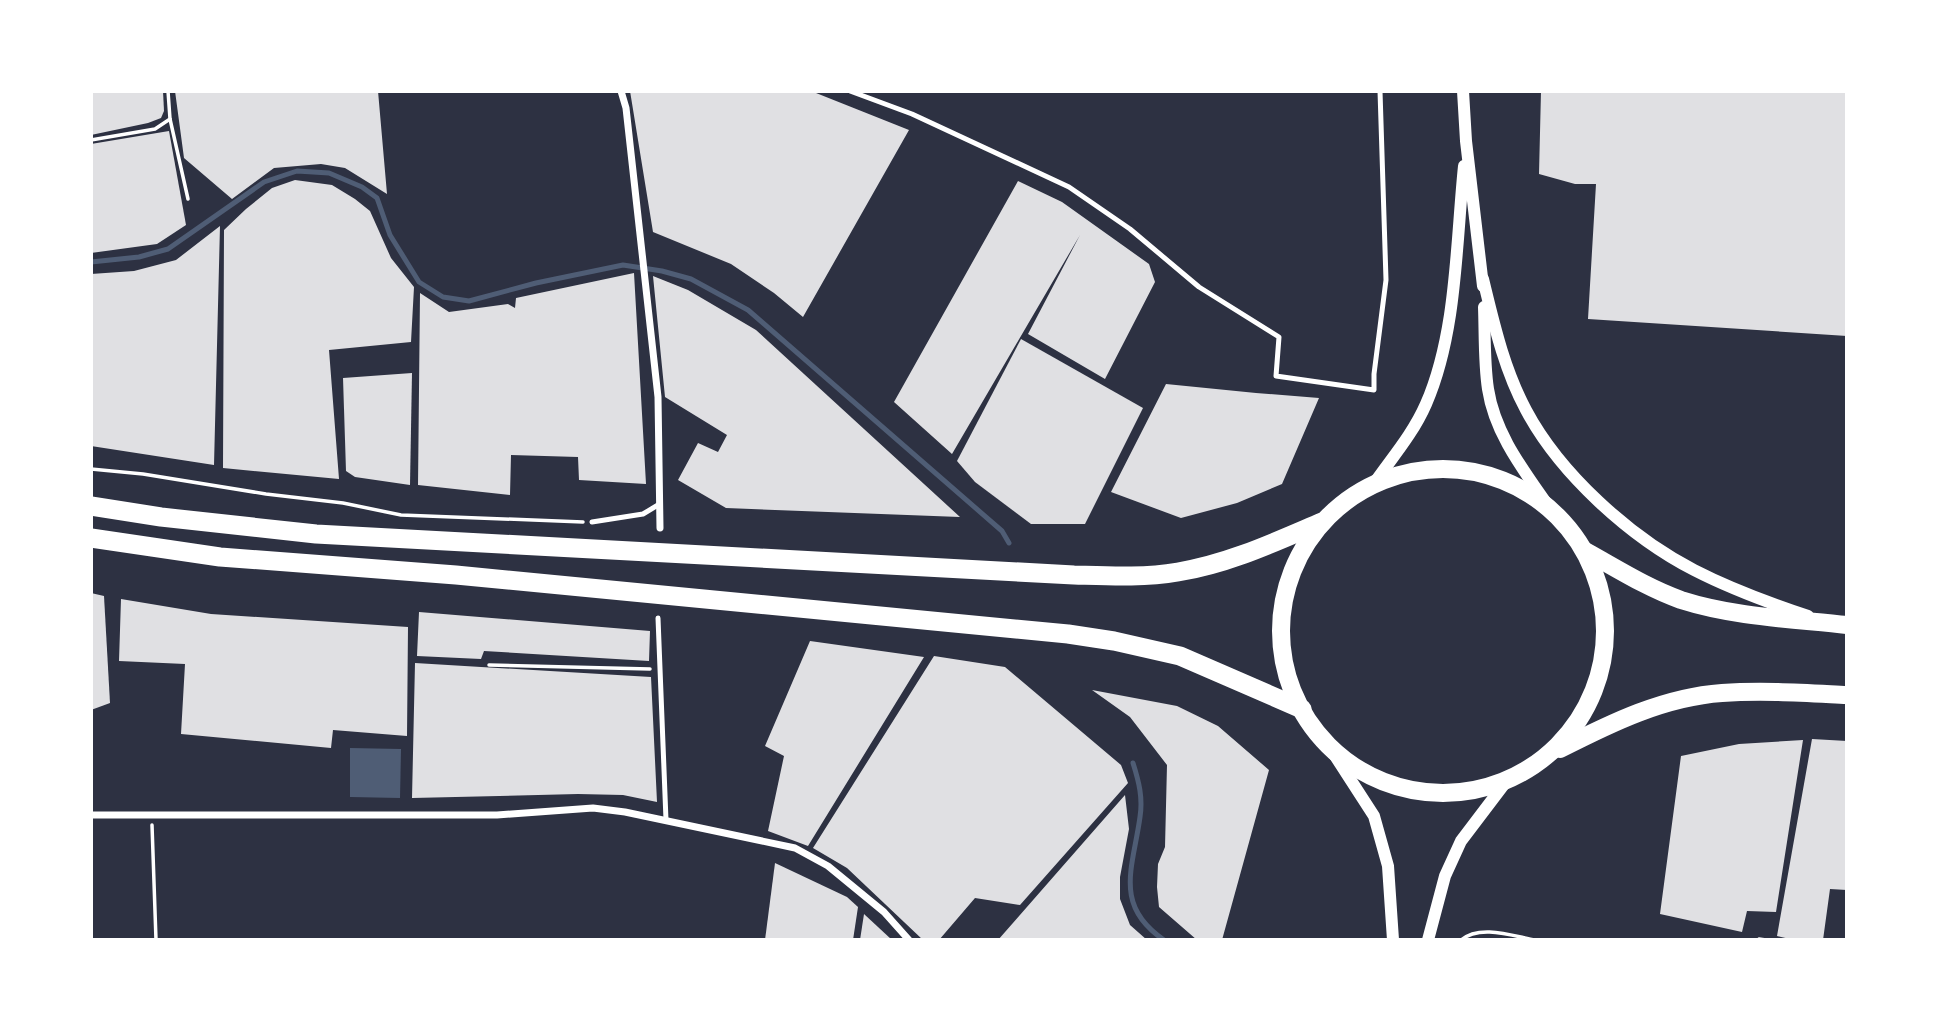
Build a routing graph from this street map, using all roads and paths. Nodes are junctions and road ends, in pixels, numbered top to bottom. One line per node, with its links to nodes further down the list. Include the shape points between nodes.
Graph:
1 (168, 91): 6 (path)
2 (621, 91): 13 (street, via 658,397)
3 (850, 91): 4 (lane, via 912,114 1069,187 1130,229 1199,287 1279,337 1276,376 1374,390 1386,280)
4 (1380, 91)
5 (1463, 91): 8 (street)
6 (170, 119): 7 (path, via 155,129); 9 (path)
7 (91, 140)
8 (1466, 141): 10 (street); 12 (street, via 1449,321 1438,365 1426,404)
9 (188, 199)
10 (1483, 279): 15 (street, via 1488,389 1494,414 1504,438); 22 (street, via 1498,340 1527,411 1553,451 1588,490 1636,532 1692,569)
11 (91, 469): 16 (path, via 401,515)
12 (1373, 485): 15 (highway, via 1408,472 1446,469 1484,474 1519,488); 17 (highway, via 1345,501)
13 (658, 505): 16 (lane, via 643,514); 18 (street)
14 (91, 506): 17 (highway, via 316,534 1140,576 1231,559)
15 (1551, 510): 20 (highway)
16 (592, 522)
17 (1322, 523): 27 (highway, via 1300,554 1285,589 1280,628 1284,666)
18 (660, 528)
19 (91, 538): 27 (highway, via 220,556 1102,639 1180,656)
20 (1585, 551): 22 (highway, via 1681,600 1720,610); 29 (highway, via 1602,592 1606,637 1599,681 1580,721)
21 (658, 618): 25 (lane)
22 (1824, 622): 23 (highway)
23 (1847, 625)
24 (489, 664): 25 (path)
25 (659, 669): 33 (lane)
26 (1847, 695): 29 (highway, via 1722,693 1680,700 1633,714)
27 (1303, 709): 28 (highway)
28 (1330, 748): 30 (highway, via 1368,775 1412,791 1459,793); 37 (street, via 1374,817 1388,866)
29 (1551, 754): 30 (highway)
30 (1504, 783): 38 (street, via 1461,841 1445,876)
31 (91, 815): 32 (street)
32 (152, 816): 33 (street, via 497,815 593,808); 35 (path)
33 (666, 820): 36 (street, via 795,848 828,866 884,912)
34 (1759, 939): 41 (path)
35 (156, 940)
36 (909, 940)
37 (1393, 940)
38 (1428, 940)
39 (1461, 940): 40 (path, via 1483,932)
40 (1535, 940)
41 (1766, 940)

